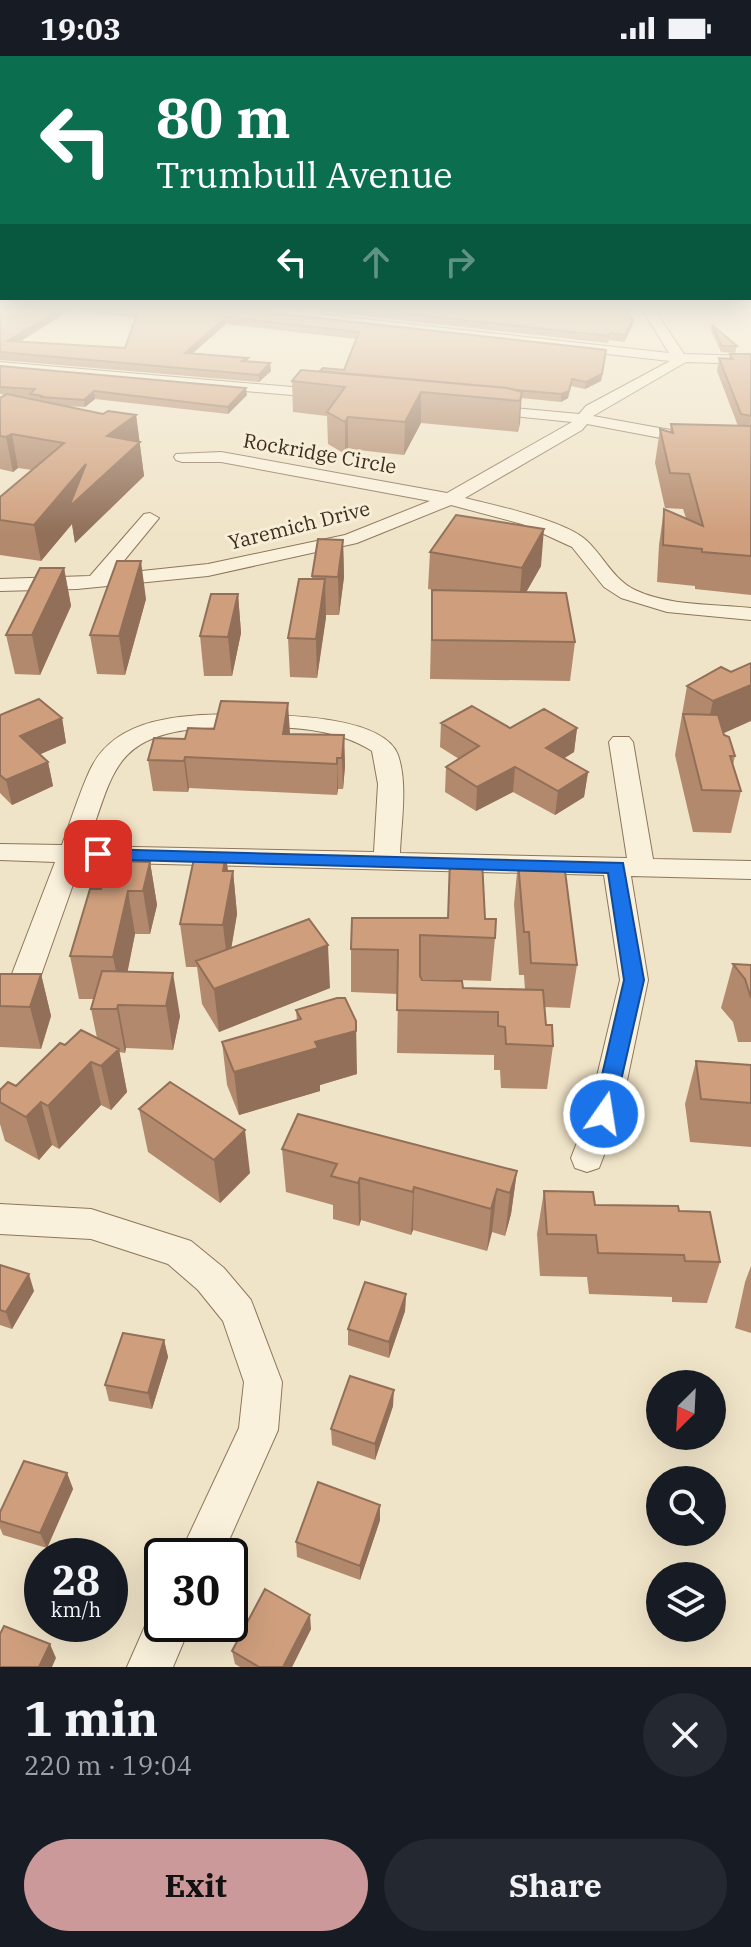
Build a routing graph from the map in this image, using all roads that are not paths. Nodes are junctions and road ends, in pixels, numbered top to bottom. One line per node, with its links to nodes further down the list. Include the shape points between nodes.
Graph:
1 (208, 384): 3 (street)
2 (637, 384): 5 (street, Yaremich Drive)
3 (343, 396)
4 (467, 407): 5 (street)
5 (582, 419): 6 (street, via 687,438); 8 (street, Yaremich Drive)
6 (751, 443)
7 (182, 457): 8 (street, Rockridge Circle, via 221,457)
8 (450, 499): 10 (street, Yaremich Drive, via 350,539 270,558); 12 (street, Rockridge Circle, via 561,532 579,543 618,588 644,600)
9 (150, 518): 10 (street)
10 (96, 581): 11 (street, Yaremich Drive)
11 (0, 585)
12 (751, 614)
13 (621, 742): 17 (street)
14 (0, 852): 15 (street)
15 (69, 854): 16 (street); 16 (street, via 103,768 125,743 177,724 250,722 358,733 383,748 388,767); 19 (street)
16 (387, 862): 17 (street)
17 (629, 868): 18 (street); 20 (street, via 634,980 604,1114)
18 (751, 870)
19 (20, 992)
20 (587, 1158)
21 (0, 1219): 22 (street, via 91,1224 179,1252 238,1312 263,1382 258,1430)
22 (208, 1538)
23 (161, 1642): 24 (street)
24 (150, 1667)

